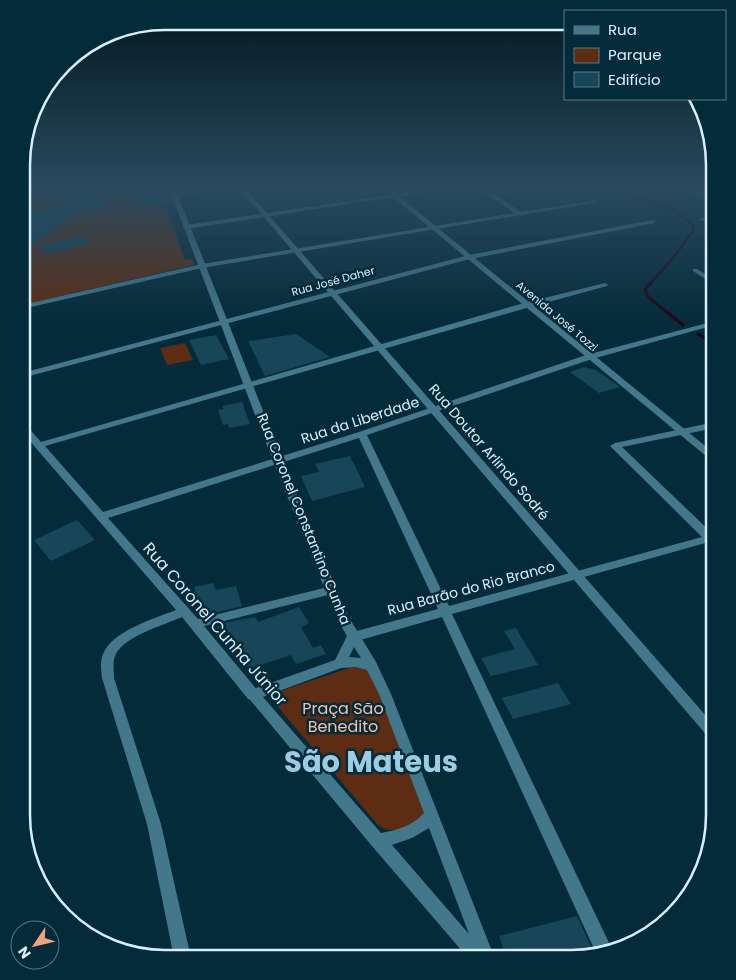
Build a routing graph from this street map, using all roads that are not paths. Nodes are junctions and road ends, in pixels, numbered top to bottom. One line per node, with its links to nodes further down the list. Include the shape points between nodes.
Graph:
1 (189, 234): 8 (street, Rua Coronel Constantino Cunha)
2 (281, 234): 6 (street, Rua Doutor Arlindo Sodré)
3 (398, 234): 6 (street)
4 (439, 234): 7 (street, Avenida José Tozzi)
5 (591, 234): 7 (street, Rua José Daher)
6 (295, 251): 8 (street); 12 (street, Rua Doutor Arlindo Sodré)
7 (469, 257): 12 (street, Rua José Daher); 14 (street, Avenida José Tozzi)
8 (202, 266): 13 (street); 15 (street, Rua Coronel Constantino Cunha)
9 (695, 270): 10 (street)
10 (706, 277)
11 (605, 285): 14 (street)
12 (332, 293): 15 (street, Rua José Daher); 17 (street, Rua Doutor Arlindo Sodré)
13 (30, 305)
14 (527, 305): 17 (street); 18 (street, Avenida José Tozzi)
15 (224, 322): 19 (street, Rua José Daher); 20 (street, Rua Coronel Constantino Cunha)
16 (706, 326): 18 (street, Rua da Liberdade)
17 (380, 348): 20 (street); 21 (street, Rua Doutor Arlindo Sodré)
18 (589, 358): 21 (street, Rua da Liberdade); 23 (street, Avenida José Tozzi)
19 (30, 374)
20 (249, 384): 26 (street); 28 (street, Rua Coronel Constantino Cunha)
21 (435, 410): 24 (street, Rua da Liberdade); 32 (street, Rua Doutor Arlindo Sodré)
22 (706, 427): 23 (street)
23 (679, 432): 27 (street, Avenida José Tozzi); 30 (street, via 616,445 616,448)
24 (362, 434): 28 (street, Rua da Liberdade); 34 (street)
25 (30, 435): 26 (street, Rua Coronel Cunha Júnior)
26 (39, 445): 29 (street, Rua Coronel Cunha Júnior)
27 (706, 452)
28 (278, 460): 29 (street, Rua da Liberdade); 33 (street, Rua Coronel Constantino Cunha)
29 (100, 517): 35 (street, Rua Coronel Cunha Júnior)
30 (706, 533)
31 (706, 541): 32 (street, Rua Barão do Rio Branco)
32 (577, 575): 34 (street, Rua Barão do Rio Branco); 41 (street, Rua Doutor Arlindo Sodré)
33 (332, 590): 36 (street); 37 (street, Rua Coronel Constantino Cunha)
34 (444, 610): 37 (street, Rua Barão do Rio Branco); 44 (street)
35 (184, 612): 36 (street, Rua Coronel Cunha Júnior); 45 (street, via 122,640 111,650 106,664 154,824)
36 (195, 624): 40 (street, Rua Coronel Cunha Júnior)
37 (353, 637): 38 (street); 39 (street, Rua Coronel Constantino Cunha)
38 (340, 663): 39 (street); 40 (street)
39 (372, 666): 42 (street, Rua Coronel Constantino Cunha)
40 (253, 695): 43 (street, Rua Coronel Cunha Júnior)
41 (706, 725)
42 (432, 815): 43 (street, via 417,829); 47 (street, Rua Coronel Constantino Cunha)
43 (377, 841): 46 (street, Rua Coronel Cunha Júnior)
44 (602, 946)
45 (180, 950)
46 (472, 950)
47 (484, 950)

